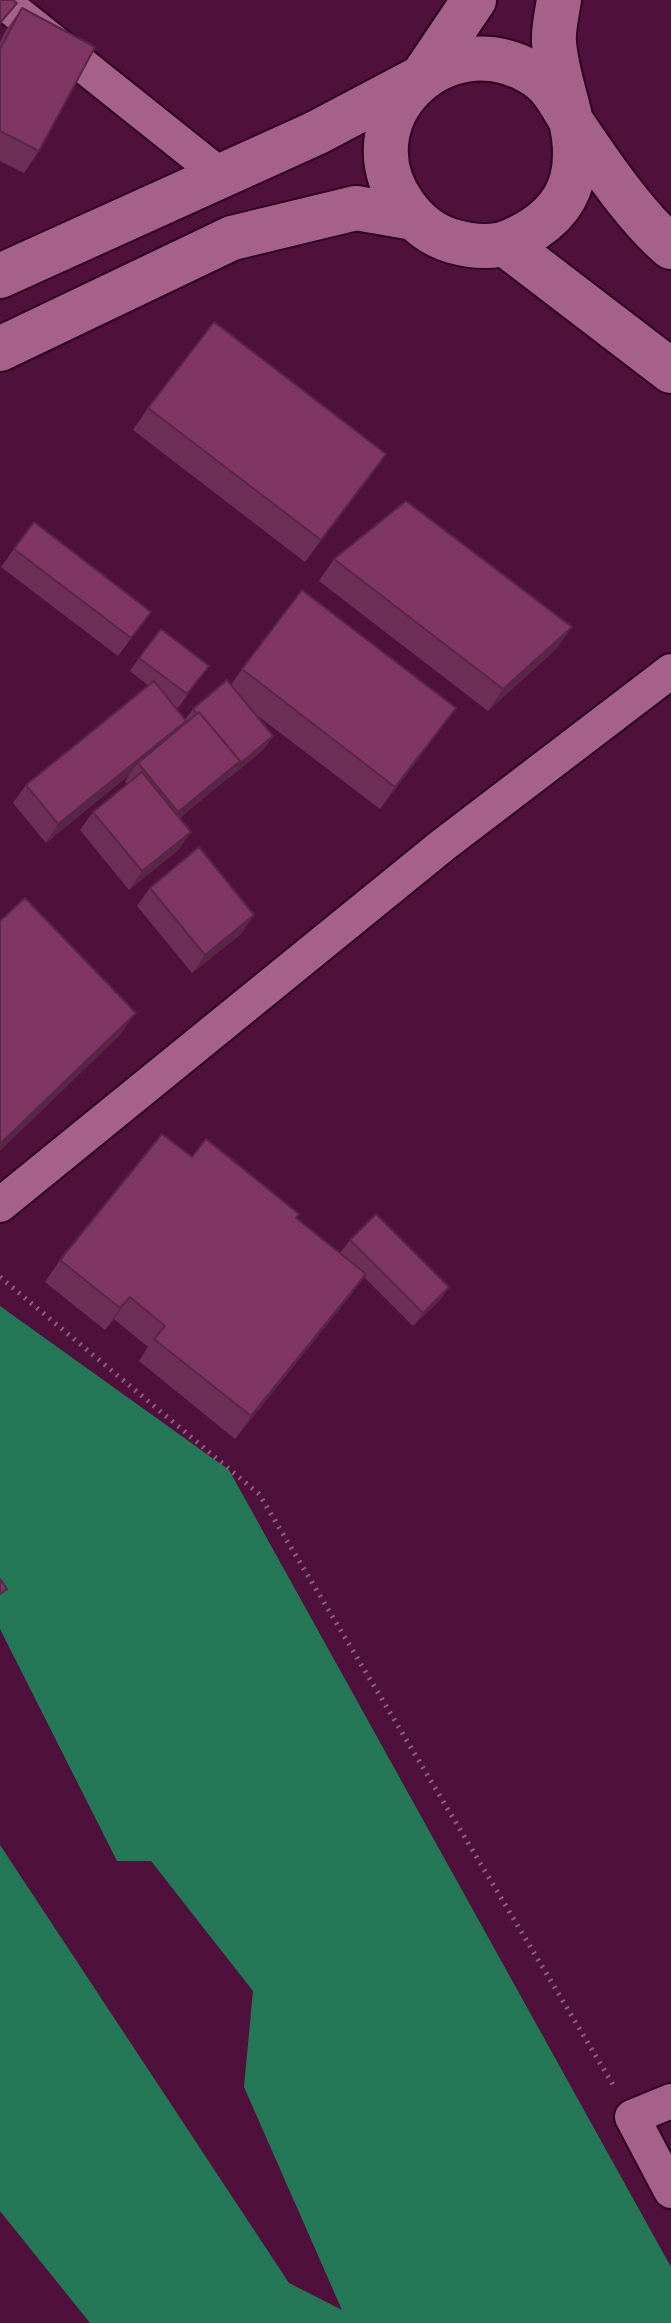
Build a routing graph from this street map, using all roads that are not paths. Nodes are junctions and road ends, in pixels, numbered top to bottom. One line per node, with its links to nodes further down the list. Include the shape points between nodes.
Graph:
1 (1, 0): 6 (street)
2 (474, 0): 4 (main road)
3 (559, 0): 5 (main road, via 554,41)
4 (422, 77): 5 (main road, via 448,63 478,57 511,62 535,74 557,95); 6 (main road, via 316,133); 7 (main road, via 401,99 389,127 386,160 395,192)
5 (572, 122): 8 (main road, via 577,152 572,181 558,208 534,231); 9 (main road, via 652,231)
6 (219, 174): 10 (main road)
7 (414, 218): 8 (main road, via 440,238 472,246); 11 (main road, via 356,208 232,238)
8 (505, 244): 12 (main road)
9 (671, 247)
10 (0, 276)
11 (0, 349)
12 (671, 371)
13 (671, 671): 14 (street, via 443,845)
14 (0, 1205)
15 (671, 2101): 16 (street, via 632,2117)
16 (671, 2191)

